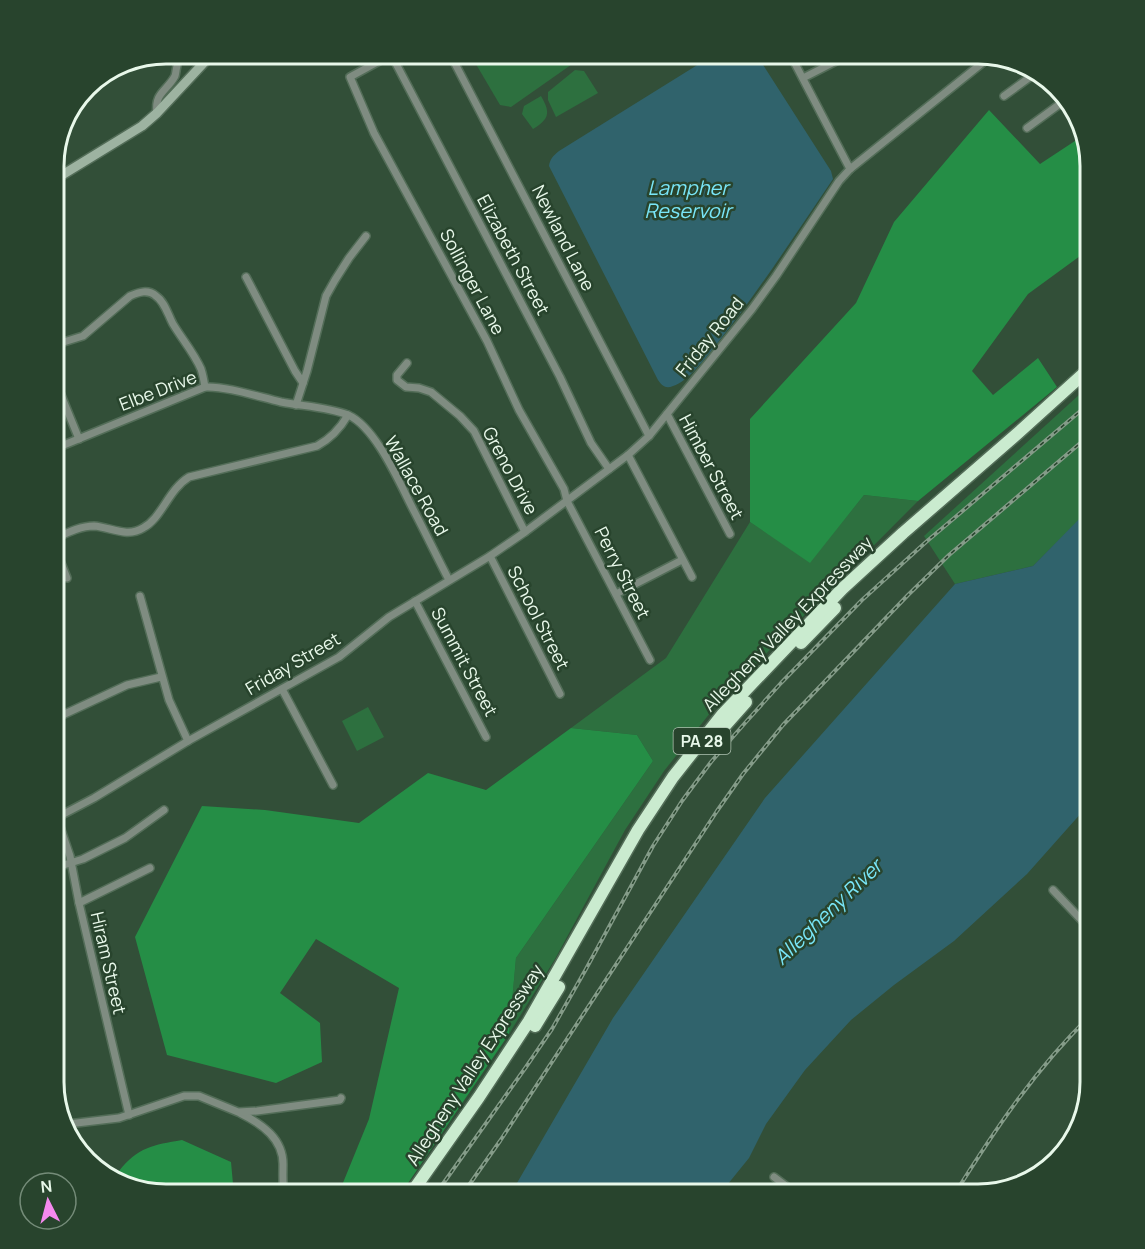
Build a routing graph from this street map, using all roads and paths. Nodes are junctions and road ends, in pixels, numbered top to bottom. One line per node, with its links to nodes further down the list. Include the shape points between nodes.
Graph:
1 (203, 64): 13 (street)
2 (373, 64): 34 (street, Sollinger Lane, via 350,77 374,133 487,341)
3 (396, 64): 33 (street, Elizabeth Street, via 591,443)
4 (455, 64): 29 (street, Newland Lane)
5 (796, 65): 9 (street)
6 (829, 65): 9 (street)
7 (981, 65): 15 (street, Friday Road)
8 (177, 66): 13 (street, via 175,76 158,98)
9 (803, 78): 15 (street)
10 (1028, 78): 11 (street)
11 (1004, 96)
12 (1060, 104): 14 (street)
13 (157, 113): 16 (street)
14 (1027, 128)
15 (850, 169): 27 (street, Friday Road, via 752,309)
16 (65, 173)
17 (366, 236): 22 (street, via 326,296)
18 (246, 277): 22 (street)
19 (65, 342): 23 (street, via 83,336 130,296 150,292 163,303 198,362)
20 (407, 363): 35 (street, Greno Drive, via 397,380 405,387 431,392 474,432)
21 (1080, 376): 70 (highway, Allegheny Valley Expressway / PA 28, via 842,589 722,715 650,811 529,1021)
22 (303, 383): 26 (street)
23 (205, 387): 26 (street, Elbe Drive); 30 (street, Elbe Drive)
24 (1080, 387): 71 (highway, Allegheny Valley Expressway / PA 28, via 874,570 717,734 654,819 546,1009)
25 (65, 404): 30 (street)
26 (296, 405): 28 (street, Elbe Drive)
27 (667, 414): 29 (street, Friday Road); 36 (street, Himber Street)
28 (348, 415): 37 (street, via 317,446 189,477 178,485 155,518 138,531 85,527); 43 (street, Wallace Road, via 362,424 390,465)
29 (649, 436): 32 (street, Friday Road)
30 (79, 439): 31 (street, Elbe Drive)
31 (65, 445)
32 (628, 455): 33 (street, Friday Road); 39 (street)
33 (609, 469): 34 (street, Friday Road)
34 (567, 501): 35 (street, Friday Street); 44 (street, Perry Street)
35 (525, 532): 38 (street, Friday Street)
36 (730, 534)
37 (65, 535)
38 (489, 556): 43 (street, Friday Street); 50 (street, School Street)
39 (682, 560): 41 (street); 44 (street)
40 (65, 572): 42 (street)
41 (692, 577)
42 (67, 578)
43 (449, 580): 46 (street, Friday Street)
44 (616, 594): 47 (street, Perry Street)
45 (140, 596): 48 (street)
46 (415, 601): 49 (street, Friday Street, via 339,657); 52 (street, Summit Street)
47 (650, 660)
48 (161, 677): 51 (street, via 127,686); 53 (street)
49 (282, 689): 53 (street, Friday Street); 54 (street)
50 (560, 694)
51 (64, 714)
52 (486, 737)
53 (188, 741): 56 (street, Friday Street)
54 (333, 785)
55 (164, 810): 58 (street, via 125,838)
56 (64, 814)
57 (64, 843): 58 (street, Hiram Street)
58 (71, 863): 59 (street); 62 (street, Hiram Street)
59 (64, 865)
60 (150, 868): 62 (street)
61 (1053, 890): 63 (street)
62 (79, 903): 66 (street, Hiram Street)
63 (1080, 918)
64 (341, 1098): 65 (street)
65 (238, 1112): 66 (street, via 192,1096); 69 (street, via 268,1131 279,1146 284,1166)
66 (129, 1115): 67 (street)
67 (73, 1123)
68 (774, 1177): 72 (street)
69 (283, 1184)
70 (418, 1184)
71 (427, 1184)
72 (783, 1184)

